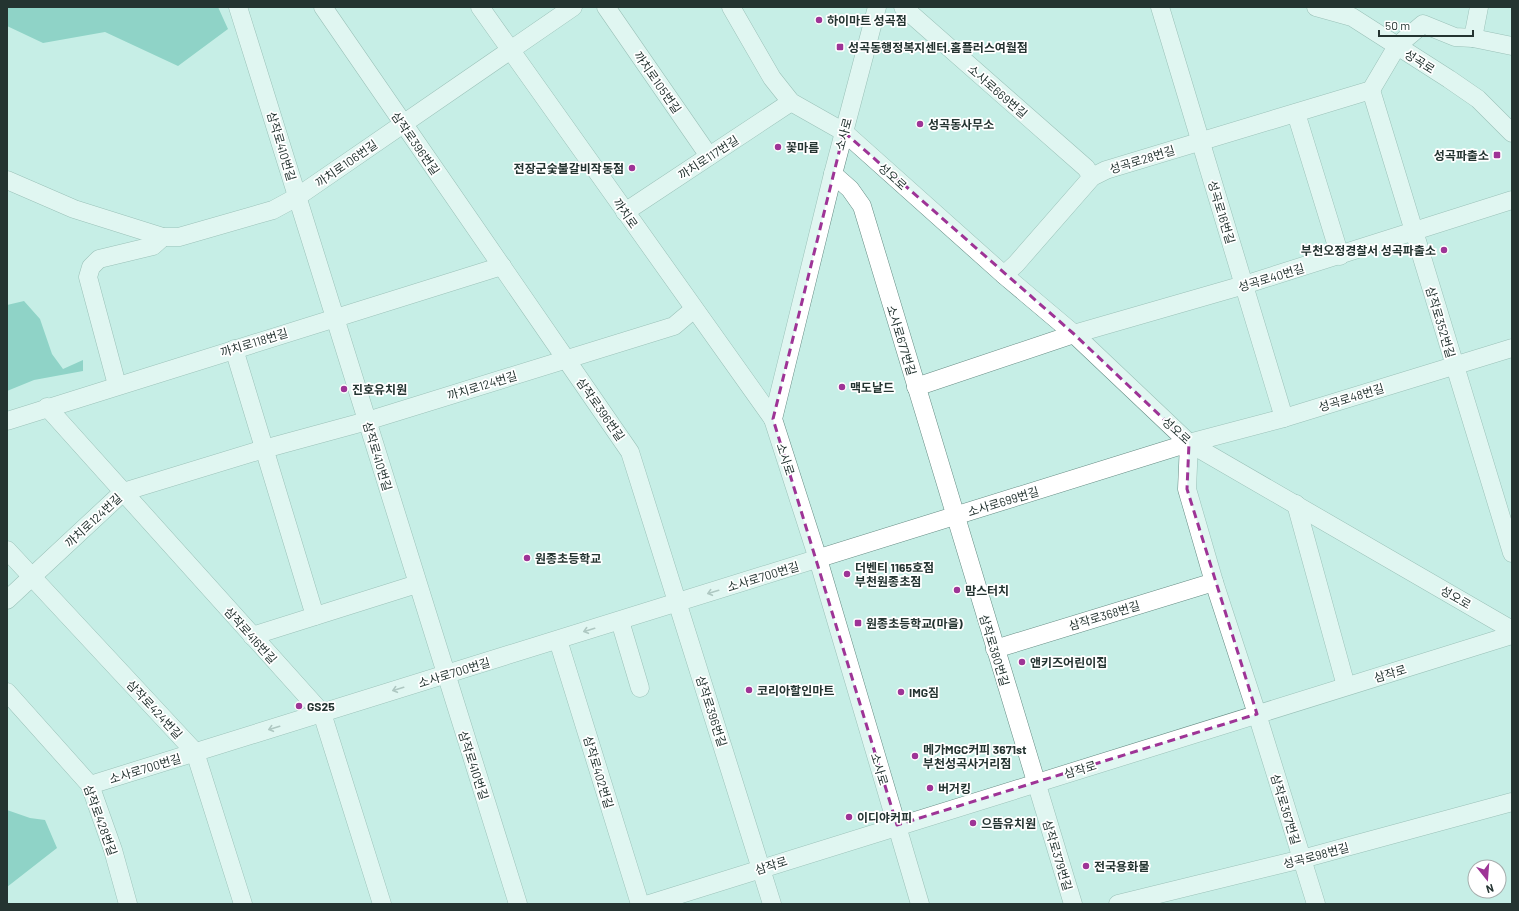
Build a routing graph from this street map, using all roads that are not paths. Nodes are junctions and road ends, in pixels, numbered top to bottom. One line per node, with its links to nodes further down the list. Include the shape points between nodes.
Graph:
1 (238, 7): 27 (street, 삼작로410번길)
2 (323, 7): 19 (street, 삼작로396번길)
3 (480, 7): 15 (street, 까치로)
4 (573, 7): 15 (street)
5 (606, 7): 23 (street, 까치로105번길)
6 (731, 7): 17 (street, 성오로, via 772,78)
7 (903, 7): 25 (street, 소사로669번길, via 1086,168)
8 (1160, 7): 22 (street, 성곡로16번길)
9 (1316, 7): 13 (street, 성곡로, via 1352,17)
10 (1479, 7): 12 (street)
11 (875, 8): 20 (street, 소사로)
12 (1473, 38): 13 (street, via 1455,37 1423,24); 14 (street)
13 (1397, 46): 16 (street); 21 (street, 성곡로, via 1478,99)
14 (1512, 46)
15 (511, 50): 19 (street, 까치로106번길); 29 (street, 까치로)
16 (1371, 90): 18 (street, 성곡로28번길); 30 (street, 삼작로352번길)
17 (791, 102): 20 (street, 성오로); 23 (street, 까치로117번길)
18 (1296, 113): 22 (street, 성곡로28번길); 32 (street)
19 (403, 123): 27 (street, 까치로106번길); 33 (street, 삼작로396번길)
20 (844, 132): 24 (street, 소사로); 34 (street, 성오로)
21 (1512, 133)
22 (1200, 141): 25 (street, 성곡로28번길, via 1106,170); 35 (street, 성곡로16번길)
23 (709, 156): 29 (street, 까치로117번길)
24 (833, 174): 44 (street, 소사로677번길, via 850,189 862,206); 47 (street, 소사로)
25 (1092, 177): 34 (street, 성곡로28번길)
26 (7, 180): 31 (street, 까치로106번길, via 74,209)
27 (297, 196): 31 (street, 까치로106번길, via 273,210 179,237); 37 (street, 삼작로410번길)
28 (1512, 200): 30 (street, 성곡로40번길)
29 (625, 212): 36 (street, 까치로)
30 (1414, 232): 32 (street, 성곡로40번길); 42 (street, 삼작로352번길)
31 (163, 237): 43 (street, 까치로106번길, via 153,246 99,258 91,267 88,277)
32 (1340, 256): 35 (street, 성곡로40번길)
33 (502, 266): 37 (street, 까치로118번길); 41 (street, 삼작로396번길)
34 (1004, 275): 38 (street, 성오로)
35 (1244, 285): 38 (street, 성곡로40번길); 46 (street, 성곡로16번길)
36 (694, 309): 41 (street, 까치로124번길, via 674,326); 47 (street, 까치로)
37 (334, 317): 40 (street, 까치로118번길); 48 (street, 삼작로410번길)
38 (1074, 334): 44 (street); 50 (street, 성오로)
39 (1512, 348): 42 (street, 성곡로48번길)
40 (234, 349): 43 (street, 까치로118번길); 51 (street)
41 (566, 360): 48 (street, 까치로124번길); 62 (street, 삼작로396번길, via 630,452)
42 (1455, 365): 46 (street, 성곡로48번길); 56 (street, 삼작로352번길)
43 (117, 385): 45 (street, 까치로118번길)
44 (916, 387): 54 (street, 소사로677번길)
45 (47, 407): 49 (street, 까치로118번길); 52 (street, 삼작로416번길)
46 (1284, 418): 50 (street, 성곡로48번길)
47 (773, 419): 57 (street, 소사로)
48 (367, 420): 51 (street, 까치로124번길); 60 (street, 삼작로410번길)
49 (7, 421)
50 (1189, 443): 53 (street, 성오로); 54 (street, 소사로699번길); 59 (street, via 1187,489)
51 (264, 449): 52 (street, 까치로124번길); 63 (street)
52 (123, 492): 58 (street, 까치로124번길); 67 (street, 삼작로416번길)
53 (1296, 504): 65 (street, 성오로); 71 (street)
54 (955, 517): 57 (street, 소사로699번길); 69 (street, 삼작로380번길)
55 (7, 550): 58 (street, 삼작로424번길)
56 (1512, 553)
57 (818, 559): 62 (street, 소사로700번길, one-way to 62); 80 (street, 소사로)
58 (32, 576): 61 (street, 까치로124번길); 76 (street, 삼작로424번길)
59 (1214, 582): 69 (street, 삼작로368번길); 75 (street)
60 (417, 584): 63 (street); 70 (street, 삼작로410번길)
61 (7, 600)
62 (677, 603): 64 (street, 소사로700번길); 82 (street, 삼작로396번길)
63 (315, 616): 67 (street)
64 (620, 621): 68 (street, 소사로700번길, one-way to 68); 72 (street)
65 (1512, 630)
66 (1512, 635): 71 (street, 삼작로)
67 (252, 636): 74 (street, 삼작로416번길)
68 (558, 640): 70 (street, 소사로700번길); 87 (street, 삼작로402번길)
69 (995, 649): 77 (street, 삼작로380번길)
70 (446, 675): 74 (street, 소사로700번길, one-way to 74); 86 (street, 삼작로410번길)
71 (1346, 686): 75 (street, 삼작로)
72 (640, 688)
73 (7, 692): 78 (street, 삼작로428번길)
74 (322, 713): 76 (street, 소사로700번길, one-way to 76); 85 (street, 삼작로416번길)
75 (1257, 714): 77 (street, 삼작로); 81 (street, 삼작로367번길)
76 (195, 752): 78 (street, 소사로700번길); 84 (street, 삼작로424번길)
77 (1036, 782): 80 (street, 삼작로); 91 (street, 삼작로379번길)
78 (90, 785): 83 (street, 삼작로428번길)
79 (1512, 802): 81 (street, 성곡로98번길)
80 (897, 826): 82 (street, 삼작로); 90 (street, 소사로)
81 (1302, 859): 92 (street, 성곡로98번길); 93 (street, 삼작로367번길)
82 (762, 868): 88 (street, 삼작로); 89 (street, 삼작로396번길)
83 (128, 904)
84 (243, 904)
85 (382, 904)
86 (518, 904)
87 (640, 904)
88 (649, 904)
89 (772, 904)
90 (920, 904)
91 (1073, 904)
92 (1118, 904)
93 (1316, 904)

